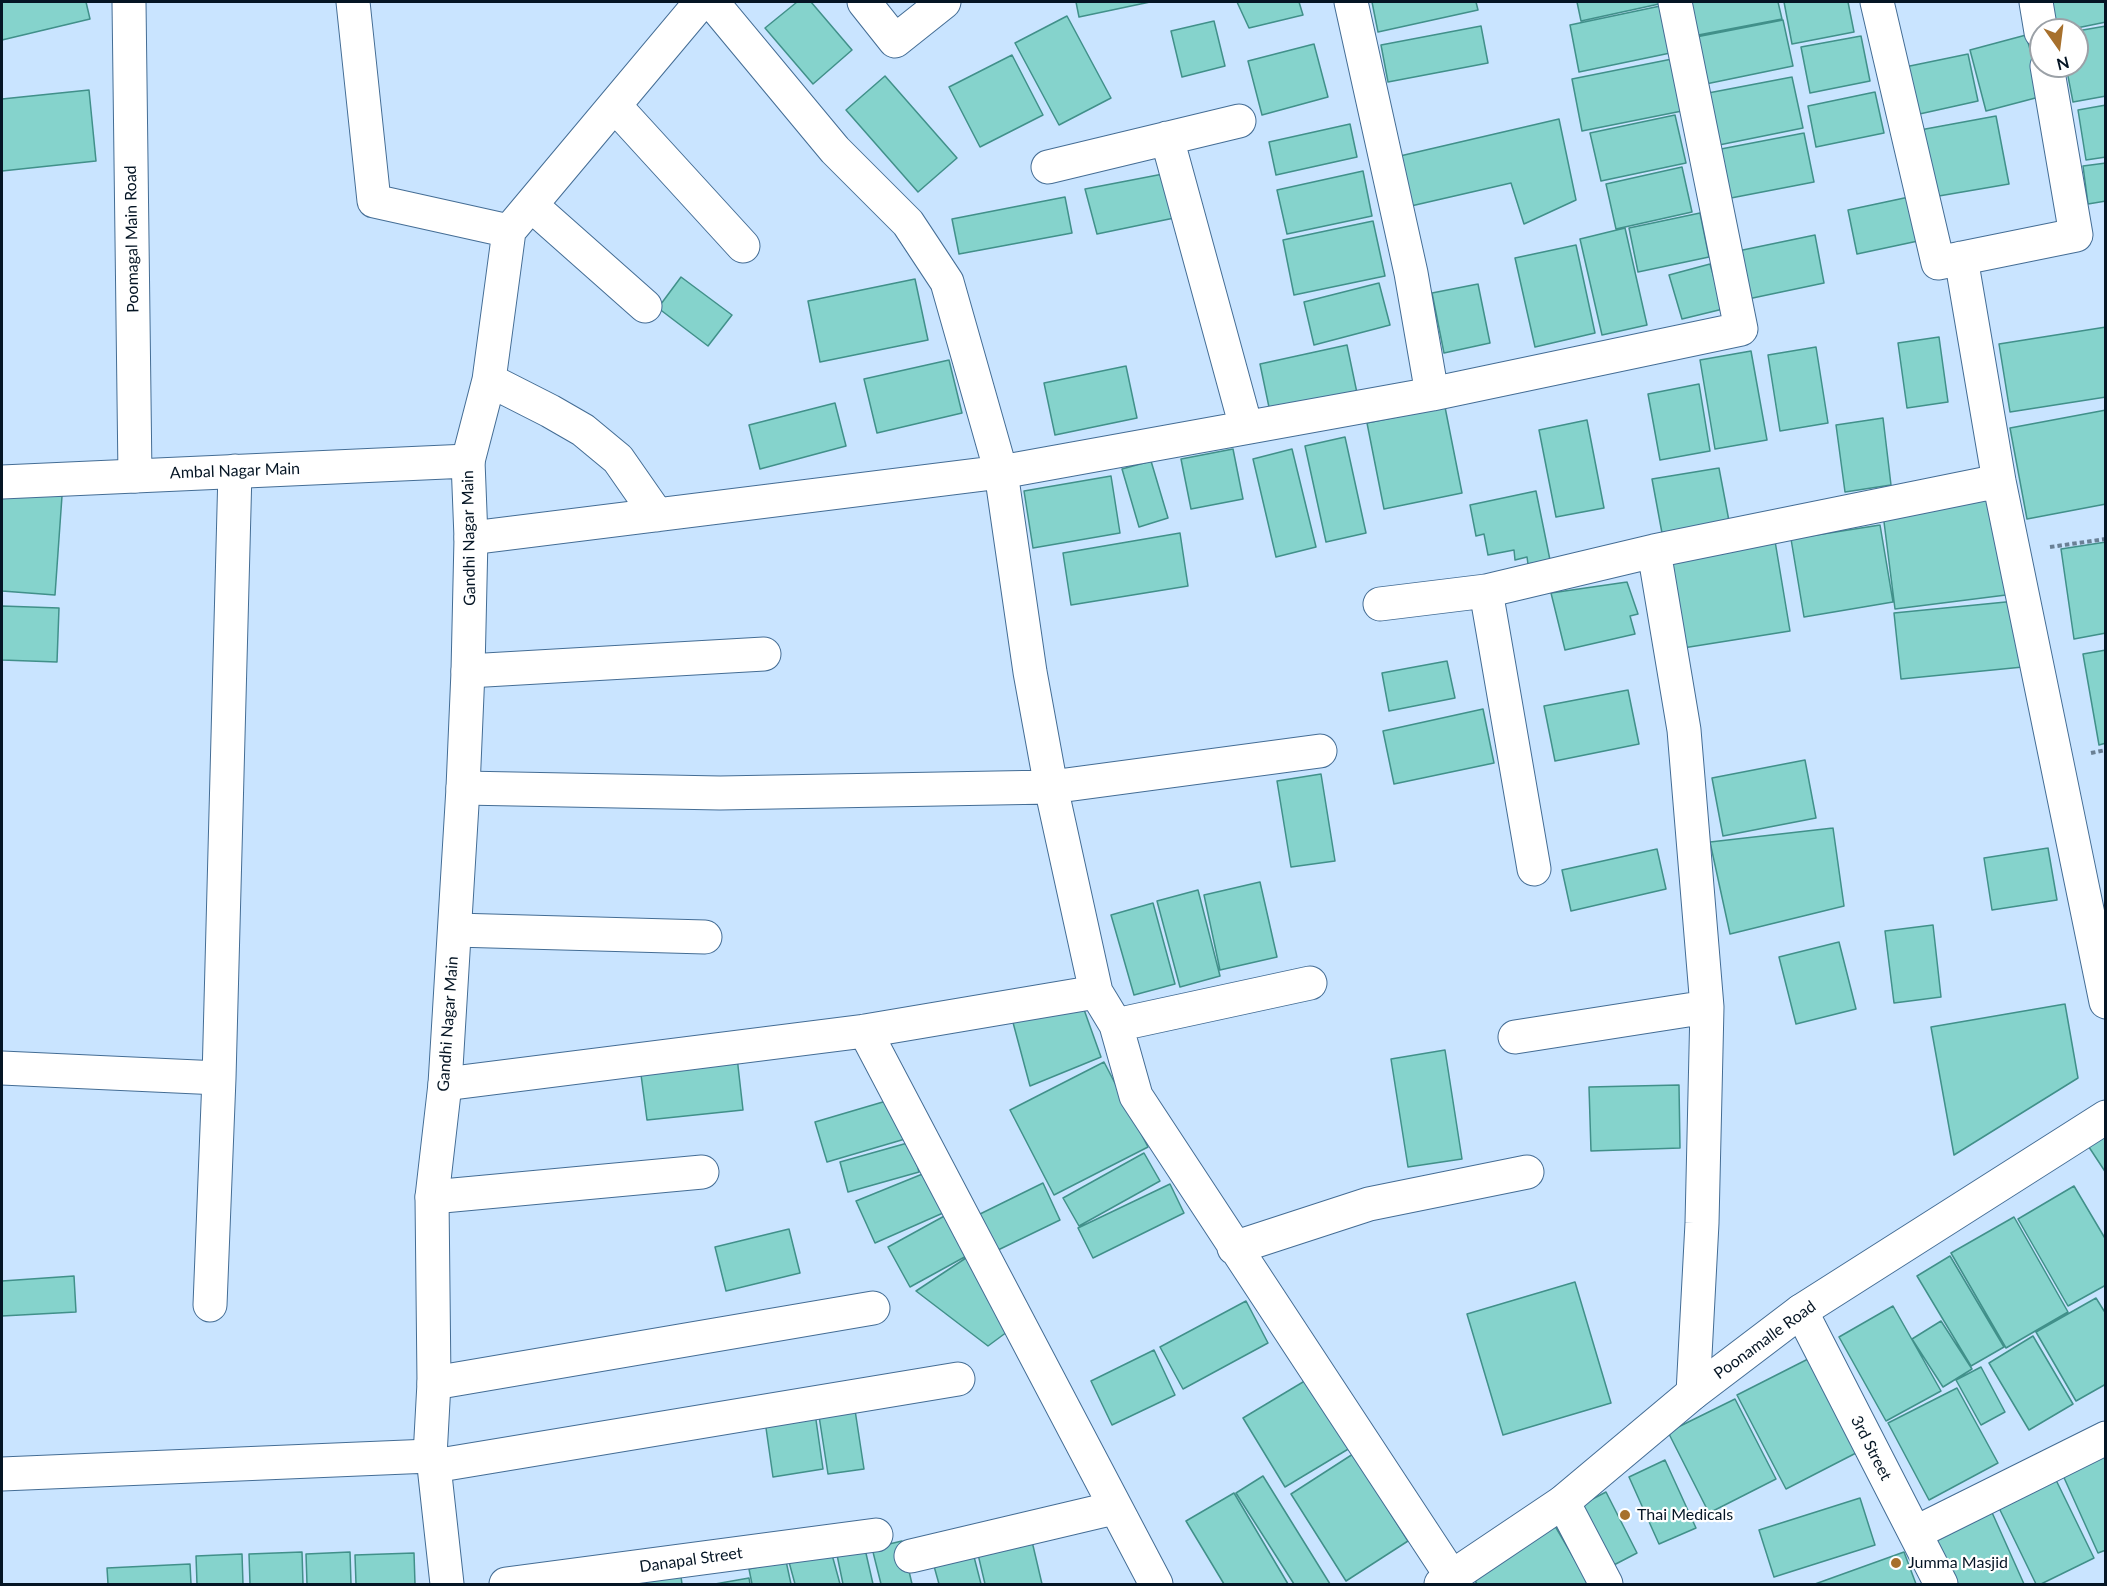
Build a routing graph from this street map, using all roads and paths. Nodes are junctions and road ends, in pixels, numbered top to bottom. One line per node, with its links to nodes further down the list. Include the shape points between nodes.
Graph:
1 (129, 2): 28 (street, Poomagal Main Road)
2 (353, 2): 18 (street, via 374,201)
3 (701, 2): 13 (street)
4 (712, 2): 27 (street, via 836,150 908,223 947,282)
5 (864, 2): 6 (street, via 895,41)
6 (944, 2)
7 (1351, 2): 23 (street, via 1411,273)
8 (1675, 2): 23 (street, via 1741,329)
9 (1877, 2): 20 (street, via 1938,263)
10 (2036, 2): 11 (street)
11 (2039, 18)
12 (2049, 78): 20 (street, via 2076,235)
13 (615, 106): 17 (street); 19 (street)
14 (1239, 121): 15 (street)
15 (1167, 138): 16 (street); 24 (street)
16 (1048, 167)
17 (531, 205): 18 (street); 21 (street)
18 (509, 231): 22 (street, Gandhi Nagar Main)
19 (743, 246)
20 (1961, 258): 29 (street)
21 (645, 306)
22 (489, 380): 25 (street, Gandhi Nagar Main); 31 (street, via 583,430 618,459)
23 (1432, 394): 24 (street)
24 (1246, 427): 27 (street)
25 (468, 461): 26 (street, Ambal Nagar Main); 32 (street, Gandhi Nagar Main)
26 (235, 471): 28 (street, Ambal Nagar Main); 54 (street)
27 (1001, 472): 31 (street); 41 (street)
28 (135, 476): 30 (street, Ambal Nagar Main)
29 (1999, 481): 34 (street); 35 (street)
30 (2, 482)
31 (657, 515): 32 (street)
32 (471, 538): 39 (street, Gandhi Nagar Main)
33 (2106, 539): 35 (path)
34 (1654, 551): 36 (street); 49 (street, via 1684,730)
35 (2013, 553): 48 (street)
36 (1486, 591): 37 (street); 43 (street)
37 (1380, 604)
38 (764, 654): 39 (street)
39 (468, 670): 42 (street, Gandhi Nagar Main)
40 (1320, 751): 41 (street)
41 (1051, 787): 42 (street, via 720,793); 47 (street)
42 (463, 788): 44 (street, Gandhi Nagar Main)
43 (1534, 869)
44 (454, 930): 45 (street); 55 (street, Gandhi Nagar Main)
45 (705, 937)
46 (1310, 983): 50 (street)
47 (1096, 992): 50 (street); 51 (street)
48 (2106, 1002)
49 (1707, 1007): 52 (street); 66 (street)
50 (1116, 1025): 60 (street, via 1136,1096)
51 (865, 1031): 55 (street); 71 (street)
52 (1515, 1036)
53 (2, 1068): 54 (street)
54 (219, 1078): 61 (street)
55 (445, 1084): 59 (street, Gandhi Nagar Main)
56 (2106, 1117): 63 (street, Poonamalle Road)
57 (702, 1172): 59 (street)
58 (1527, 1172): 60 (street, via 1369,1204)
59 (432, 1197): 65 (street, Gandhi Nagar Main)
60 (1234, 1248): 75 (street)
61 (210, 1305)
62 (873, 1308): 65 (street)
63 (1801, 1311): 66 (street, Poonamalle Road); 72 (street, 3rd Street)
64 (958, 1379): 68 (street)
65 (434, 1383): 68 (street, Gandhi Nagar Main)
66 (1693, 1393): 70 (street, Poonamalle Road)
67 (2106, 1438): 72 (street)
68 (432, 1461): 69 (street); 76 (street, Gandhi Nagar Main)
69 (2, 1474)
70 (1563, 1502): 75 (street, Poonamalle Road); 79 (street)
71 (1116, 1511): 74 (street, via 1114,1508); 78 (street)
72 (1915, 1533): 80 (street, 3rd Street)
73 (876, 1535): 77 (street, Danapal Street)
74 (910, 1556)
75 (1447, 1581)
76 (447, 1584)
77 (506, 1584)
78 (1156, 1584)
79 (1606, 1584)
80 (1941, 1584)

